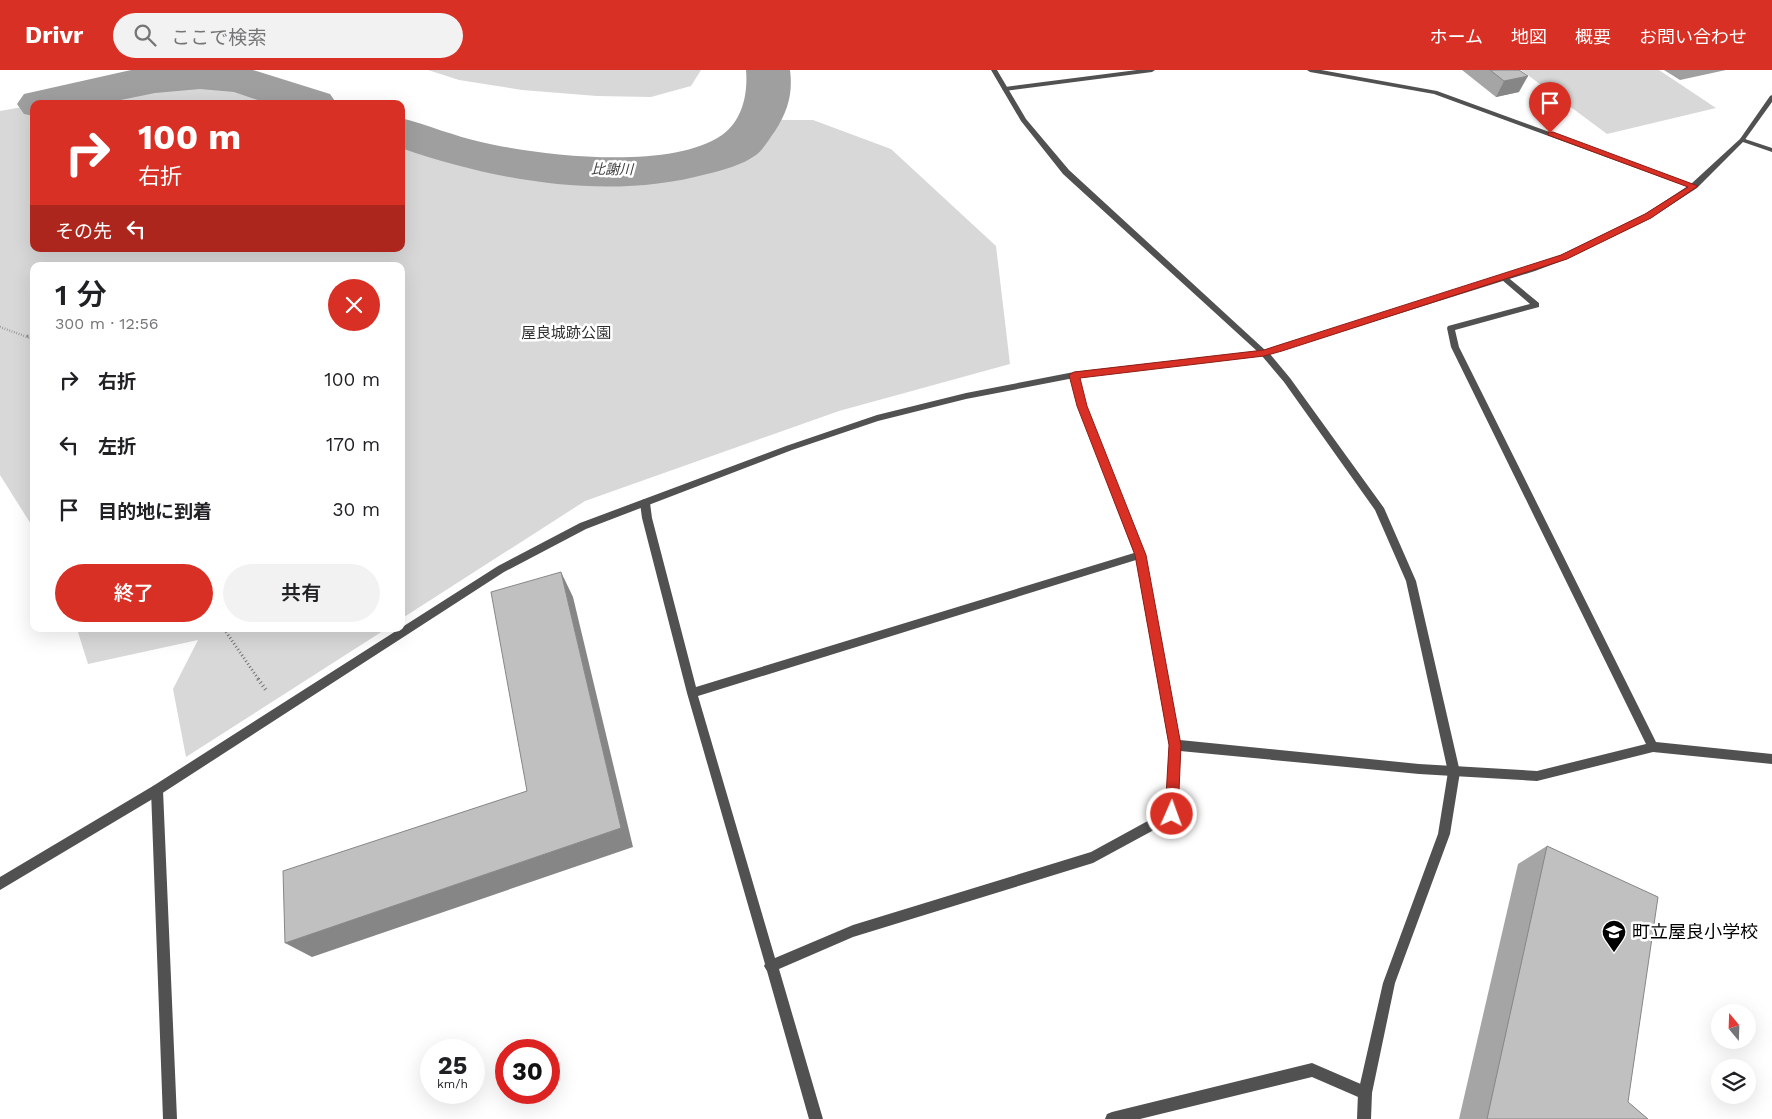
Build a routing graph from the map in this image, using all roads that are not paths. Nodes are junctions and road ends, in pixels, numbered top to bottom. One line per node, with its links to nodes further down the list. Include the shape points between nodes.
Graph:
1 (994, 70): 4 (street)
2 (1152, 70): 4 (street)
3 (1310, 70): 8 (street, via 1436,92)
4 (1005, 89): 10 (street, via 1023,120 1066,172)
5 (1772, 97): 6 (street)
6 (1742, 140): 7 (street); 8 (street)
7 (1772, 150)
8 (1694, 186): 9 (street, via 1648,216 1564,257)
9 (1505, 278): 10 (street); 18 (street, via 1536,305 1451,328 1455,347)
10 (1264, 353): 11 (street); 20 (street, via 1379,508 1411,581)
11 (1074, 375): 12 (street, via 966,396 877,418); 13 (street, via 1082,406)
12 (645, 503): 14 (street, via 583,526 501,569); 16 (street)
13 (1140, 555): 16 (street); 17 (street)
14 (405, 631)
15 (403, 632): 21 (street)
16 (692, 693): 23 (street)
17 (1175, 745): 20 (street); 23 (street, via 1172,814 1093,857 853,931)
18 (1653, 747): 19 (street); 20 (street, via 1536,776)
19 (1772, 759)
20 (1454, 772): 24 (street, via 1444,834 1388,983)
21 (157, 790): 22 (street); 25 (street)
22 (0, 884)
23 (770, 966): 26 (street)
24 (1365, 1093): 27 (street, via 1312,1070); 28 (street)
25 (170, 1119)
26 (816, 1119)
27 (1112, 1119)
28 (1364, 1119)

